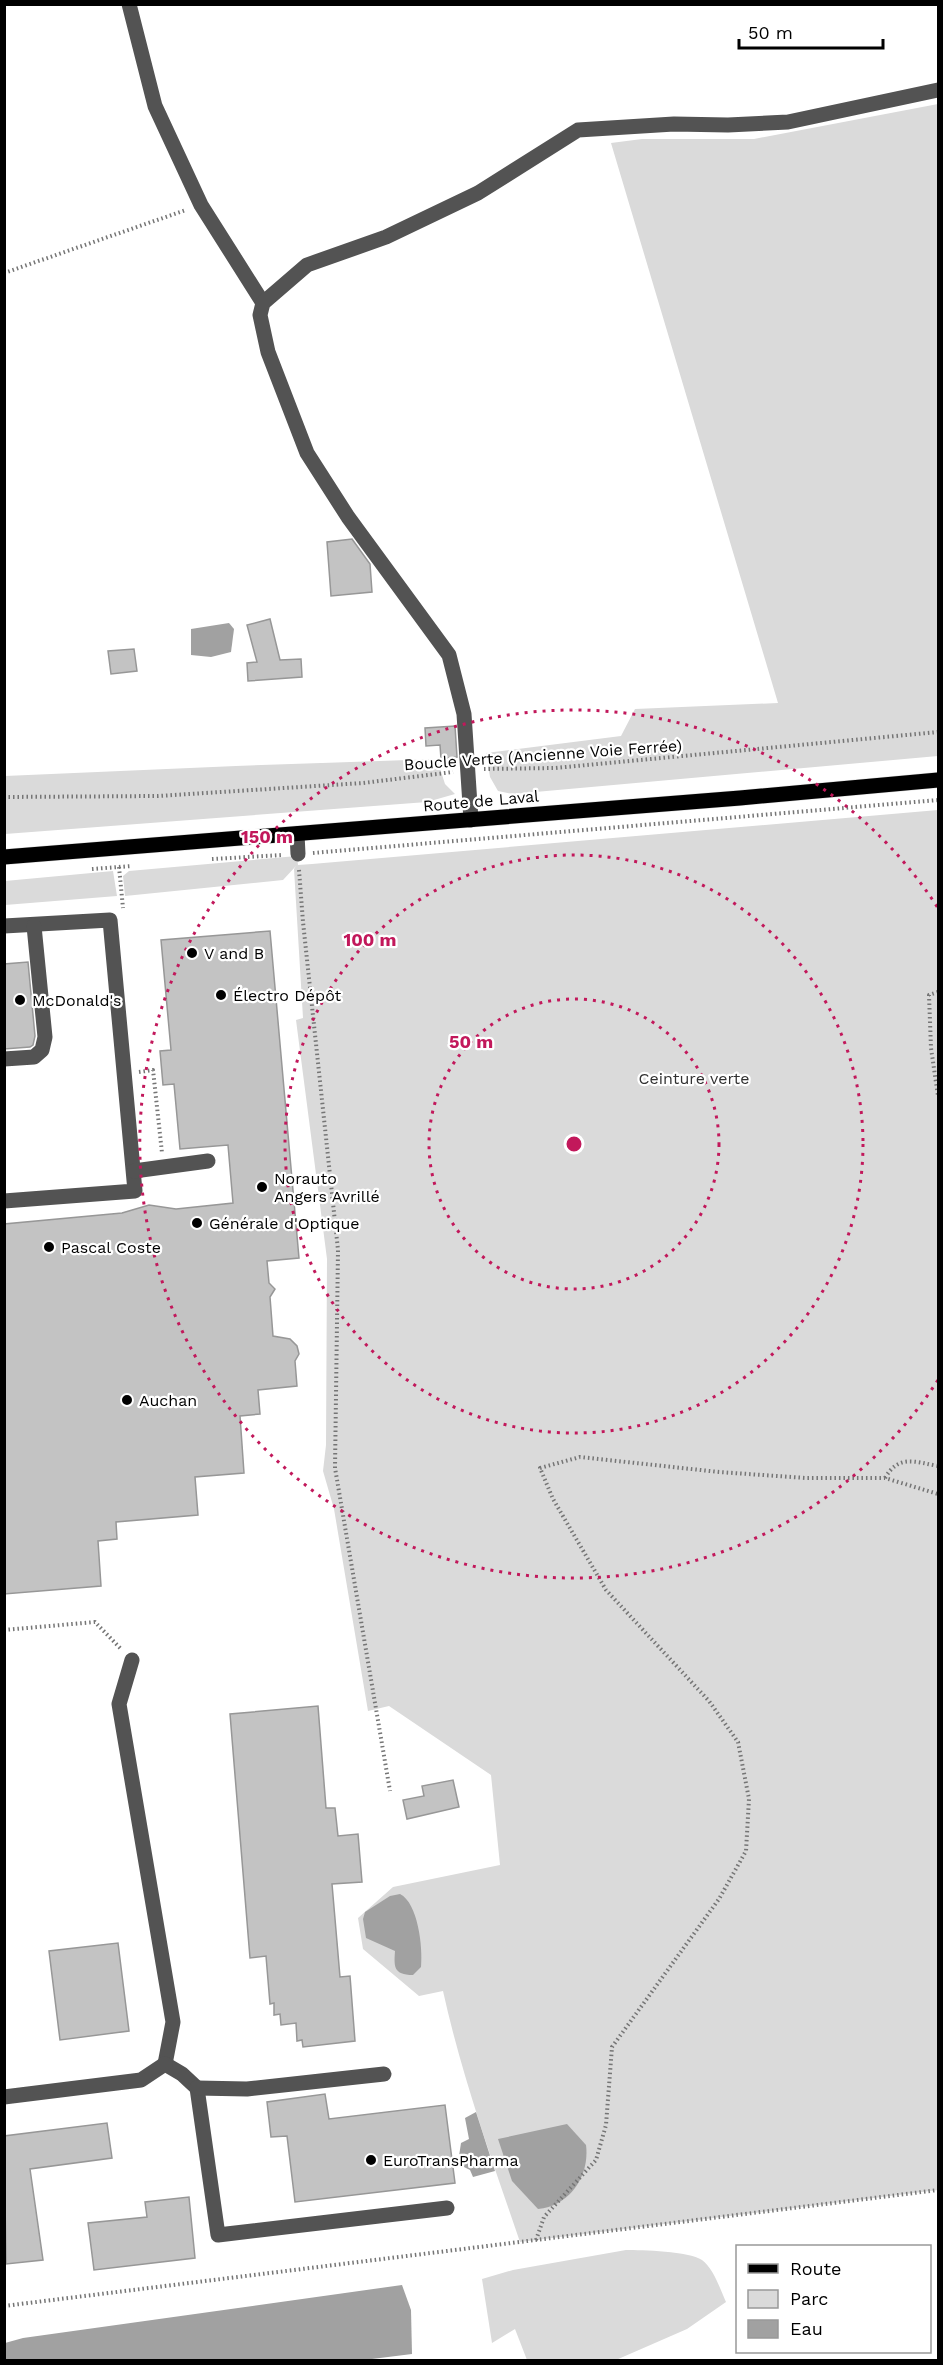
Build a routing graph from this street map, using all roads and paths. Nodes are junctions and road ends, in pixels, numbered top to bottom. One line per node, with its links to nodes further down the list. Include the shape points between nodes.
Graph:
1 (129, 4): 3 (street, via 155,106)
2 (939, 90): 5 (street, via 788,122 578,130 478,193 386,237 307,264)
3 (201, 205): 4 (path); 5 (street)
4 (4, 273)
5 (263, 303): 7 (street, via 260,315 268,352 307,453 348,517 448,655 464,714)
6 (939, 732): 7 (path, Boucle Verte (Ancienne Voie Ferrée), via 555,768)
7 (468, 770): 9 (path, Boucle Verte (Ancienne Voie Ferrée), via 363,783 158,796); 11 (street)
8 (939, 780): 11 (main road, Route de Laval)
9 (4, 797)
10 (939, 800): 13 (path)
11 (471, 820): 12 (main road, Route de Laval)
12 (297, 834): 13 (street); 14 (main road, Route de Laval)
13 (298, 854): 15 (path); 35 (path, via 338,1250 335,1468)
14 (4, 859)
15 (207, 860)
16 (140, 865): 17 (path)
17 (119, 867): 18 (path); 19 (path)
18 (83, 870)
19 (123, 919)
20 (4, 926): 21 (street)
21 (34, 926): 23 (street, via 45,1037 42,1050 34,1057); 28 (street, via 110,920)
22 (939, 992): 25 (path, via 929,995 931,1048)
23 (4, 1059)
24 (153, 1070): 26 (path)
25 (939, 1096)
26 (162, 1151)
27 (208, 1161): 28 (street)
28 (134, 1171): 29 (street, via 135,1191)
29 (4, 1201)
30 (939, 1466): 31 (path, via 903,1461)
31 (885, 1478): 32 (path); 42 (path, via 806,1478 580,1457 540,1468 553,1499 606,1590 709,1701 738,1742 749,1799 746,1851 719,1899 612,2047 606,2126 596,2160 544,2217)
32 (939, 1494)
33 (4, 1630): 34 (path, via 95,1622)
34 (132, 1660): 36 (street, via 119,1704 173,2022)
35 (390, 1791)
36 (165, 2064): 38 (street); 39 (street, via 141,2080)
37 (384, 2074): 38 (street, via 247,2089)
38 (197, 2088): 41 (street, via 218,2235)
39 (4, 2097)
40 (939, 2190): 42 (path)
41 (447, 2208)
42 (536, 2240): 43 (path)
43 (4, 2306)

